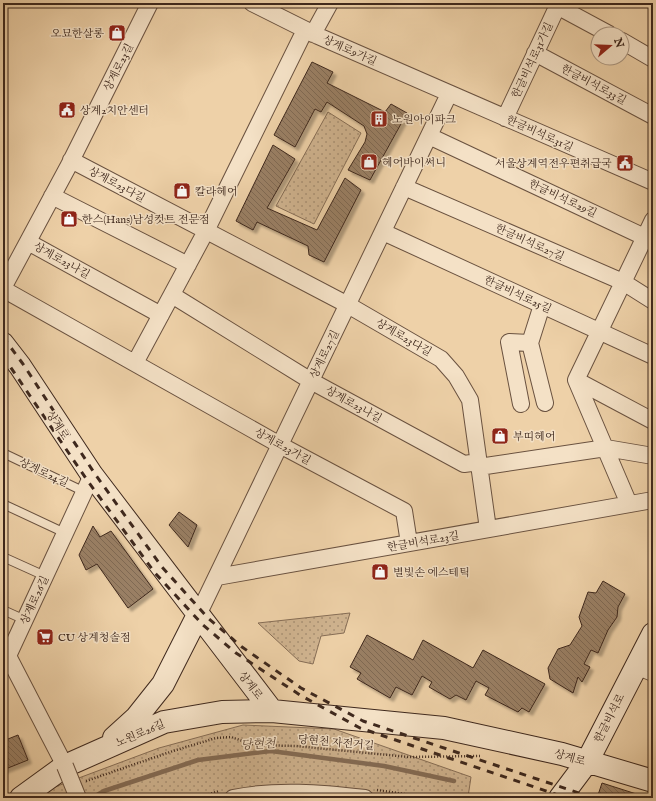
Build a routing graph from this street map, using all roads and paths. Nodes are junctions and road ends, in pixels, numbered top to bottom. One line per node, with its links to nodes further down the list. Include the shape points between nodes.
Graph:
1 (150, 3): 14 (street, 상계로23길)
2 (252, 3): 6 (street, 상계로9가길)
3 (330, 3): 6 (street)
4 (558, 4): 5 (street); 8 (street, 한글비석로31가길)
5 (595, 26)
6 (309, 32): 10 (street, 상계로9가길); 19 (street)
7 (630, 46): 9 (street)
8 (535, 53): 11 (street, 한글비석로33길); 12 (street, 한글비석로31가길)
9 (653, 59)
10 (449, 94): 12 (street, 한글비석로31길); 13 (street, 상계로27길)
11 (653, 116)
12 (505, 118): 15 (street, 한글비석로31길)
13 (429, 136): 16 (street, 상계로27길); 21 (street, 한글비석로29길)
14 (71, 160): 17 (street, 상계로23길); 19 (street, 상계로23다길)
15 (653, 182)
16 (404, 187): 20 (street, 상계로27길); 24 (street, 한글비석로27길)
17 (52, 196): 22 (street, 상계로23길); 23 (street)
18 (653, 220): 21 (street)
19 (206, 231): 23 (street); 28 (street, 상계로23다길)
20 (383, 232): 28 (street, 상계로27길); 29 (street, 한글비석로25길)
21 (649, 238): 24 (street)
22 (28, 242): 25 (street, 상계로23길); 30 (street, 상계로23나길)
23 (188, 265): 26 (street)
24 (623, 282): 27 (street, 한글비석로27길); 31 (street)
25 (3, 289): 35 (street, 상계로23가길)
26 (172, 295): 30 (street); 37 (street, 상계로23나길)
27 (653, 301)
28 (348, 305): 37 (street, 상계로27길); 45 (street, 상계로23다길, via 441,359 456,376 470,400)
29 (542, 305): 31 (street, 한글비석로25길); 32 (street)
30 (161, 315): 35 (street)
31 (600, 331): 34 (street, 한글비석로25길); 36 (street)
32 (530, 343): 38 (street); 39 (street, via 509,342)
33 (3, 344): 46 (main road, 상계로, via 20,366)
34 (653, 356)
35 (135, 363): 41 (street, 상계로23가길)
36 (576, 380): 40 (street); 42 (street)
37 (311, 381): 41 (street, 상계로27길); 45 (street, 상계로23나길, via 464,464)
38 (545, 403)
39 (521, 404)
40 (653, 421)
41 (280, 445): 52 (street, 상계로23가길, via 404,511); 55 (street, 상계로27길)
42 (606, 448): 44 (street, 상계로23나길); 45 (street, 상계로23나길); 49 (street)
43 (3, 453): 46 (lane, 상계로24길)
44 (653, 456)
45 (479, 465): 50 (street, 상계로23다길)
46 (88, 484): 51 (street, 상계로26길); 57 (main road, 상계로)
47 (653, 500): 49 (street, 한글비석로23길)
48 (3, 504): 51 (lane)
49 (629, 504): 50 (street, 한글비석로23길)
50 (488, 529): 52 (street, 한글비석로23길)
51 (65, 533): 54 (street, 상계로26길)
52 (409, 543): 55 (street, 한글비석로23길)
53 (3, 557): 54 (lane)
54 (45, 576): 58 (street, 상계로26길)
55 (217, 577): 57 (street, 상계로27길)
56 (3, 610): 58 (lane)
57 (198, 615): 62 (main road, 상계로); 63 (main road, via 163,684 136,718)
58 (25, 620): 60 (street, 상계로26길)
59 (653, 634): 61 (main road, 한글비석로)
60 (6, 655): 66 (street, 상계로26길)
61 (644, 669): 65 (main road, 한글비석로)
62 (272, 711): 63 (main road, 노원로26길, via 222,712 164,722); 65 (main road, 상계로, via 444,728 562,754)
63 (102, 749): 66 (main road, 노원로26길)
64 (486, 756): 68 (path, 당현천 자전거길, via 408,757 296,746 254,746 231,737 216,738 173,751)
65 (587, 762): 67 (main road, 상계로); 72 (main road, 한글비석로)
66 (65, 766): 68 (street, 상계로26길, bridge); 69 (main road, 노원로26길)
67 (653, 781)
68 (79, 791)
69 (21, 798)
70 (233, 798): 71 (street, via 260,793 297,792)
71 (365, 798)
72 (560, 798)

